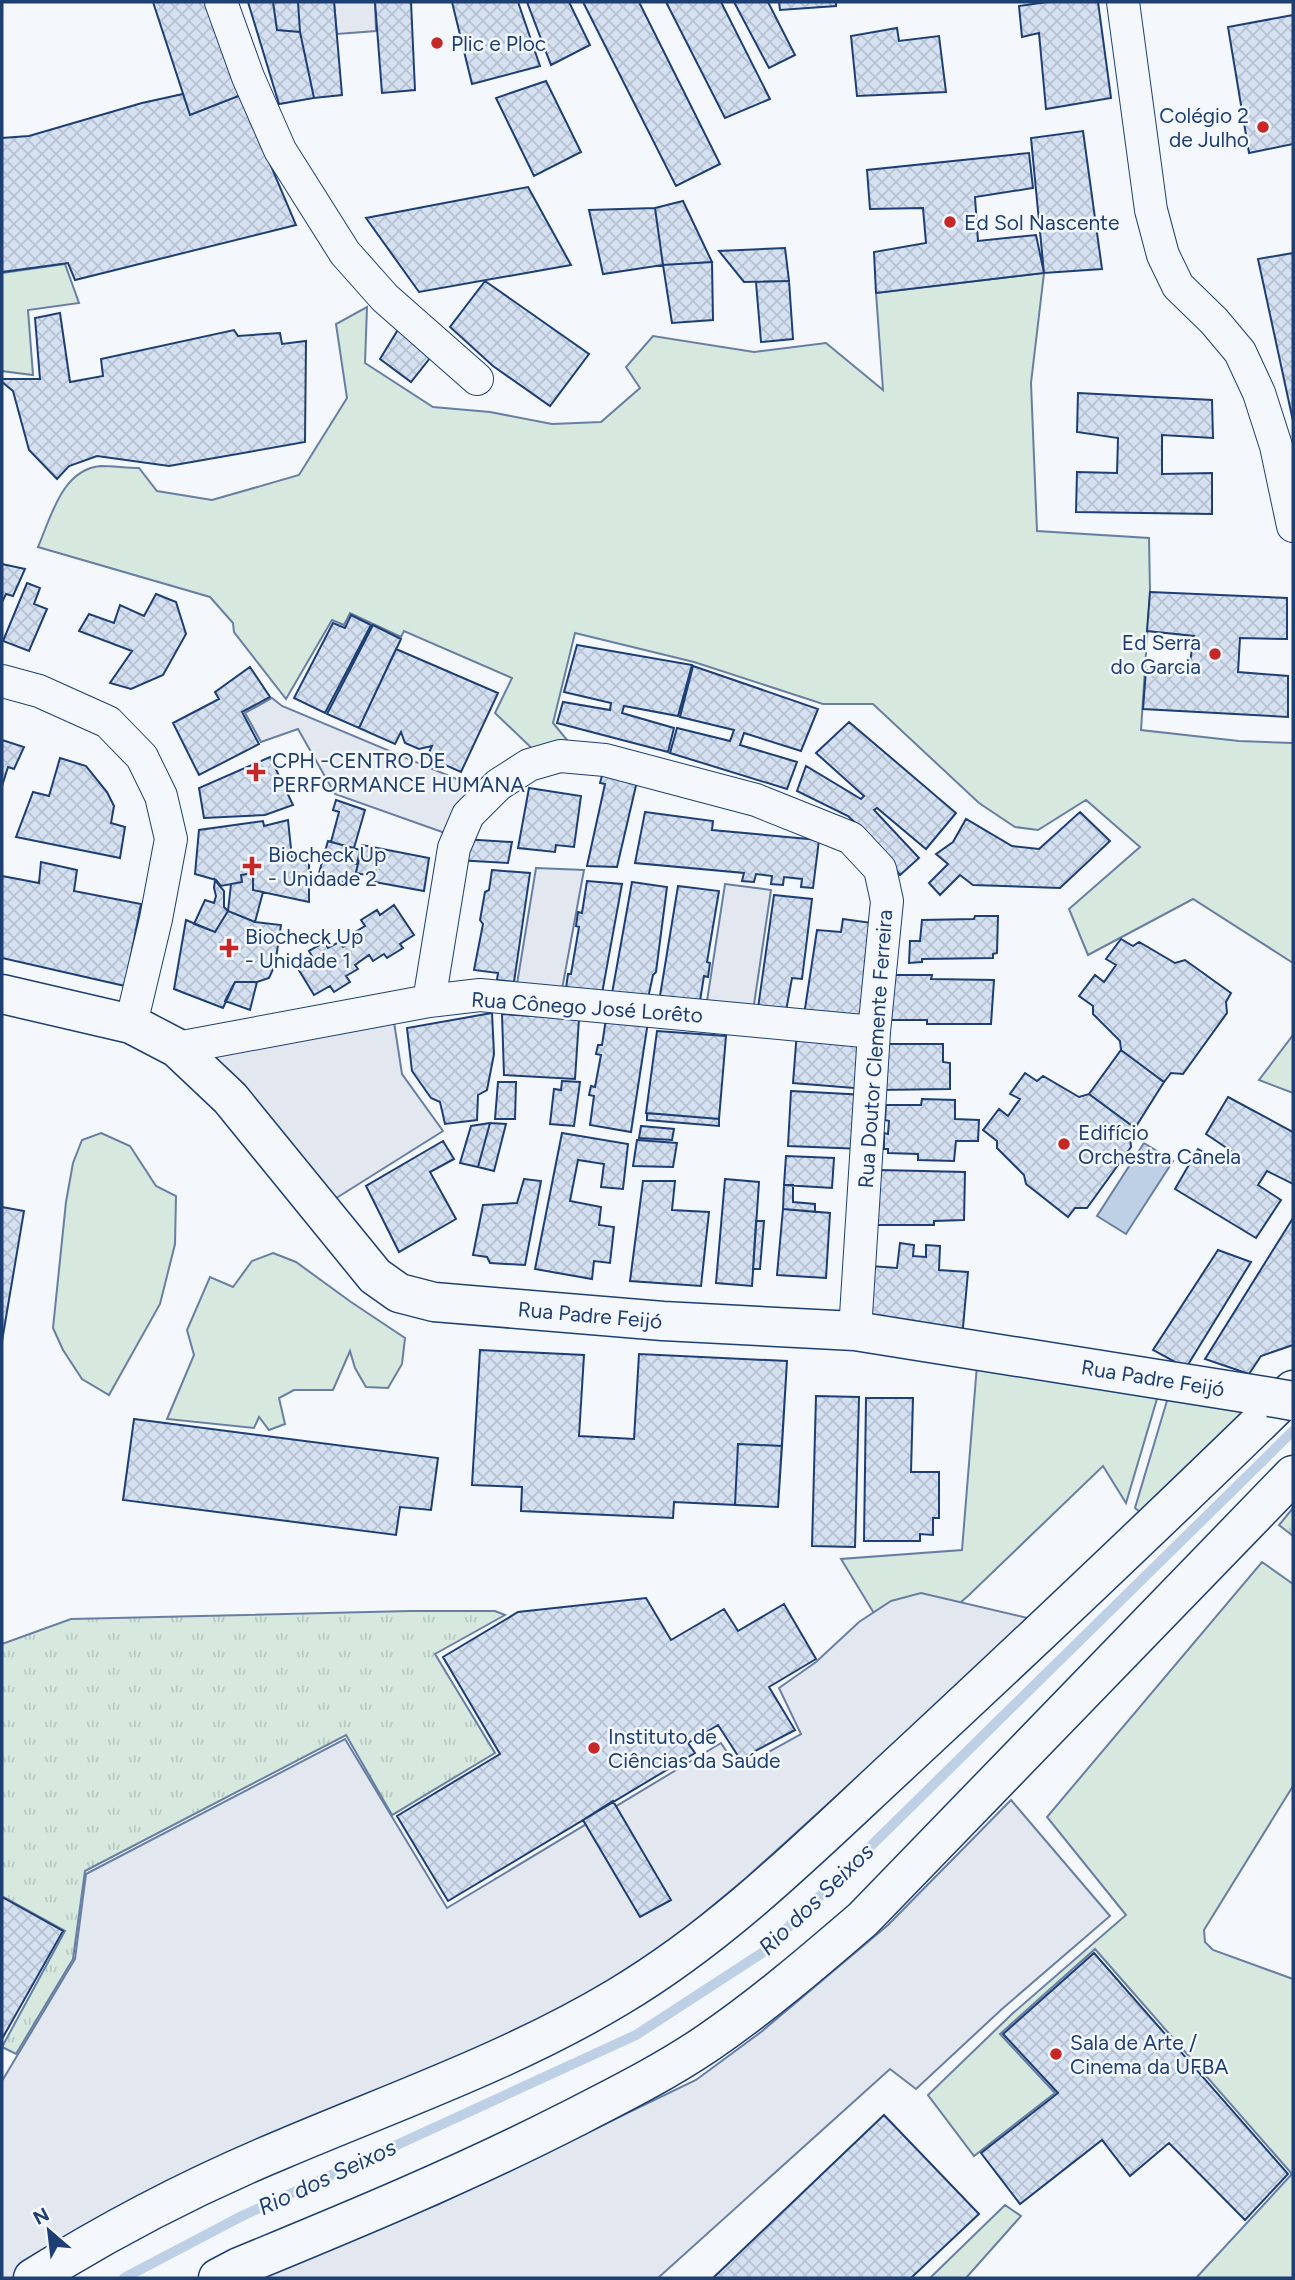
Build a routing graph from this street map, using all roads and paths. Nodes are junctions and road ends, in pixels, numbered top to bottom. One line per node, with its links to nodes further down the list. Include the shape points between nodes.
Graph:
1 (220, 2): 3 (street, via 280,150 345,253 385,298)
2 (1123, 2): 4 (street, via 1151,210 1163,255 1178,286 1240,352 1276,446)
3 (477, 379)
4 (1293, 526)
5 (2, 681): 8 (street, via 39,691 108,722 142,757 161,796 172,839)
6 (2, 994): 8 (main road, Rua Padre Feijó)
7 (429, 1001): 9 (street, Rua Cônego José Lorêto, via 480,996); 9 (street, Rua Doutor Clemente Ferreira, via 454,848 468,815 498,785 529,765 560,756 605,760 756,800 851,838 880,869 887,901); 10 (street, Rua Cônego José Lorêto)
8 (131, 1024): 10 (main road, Rua Padre Feijó)
9 (874, 1032): 11 (street, Rua Doutor Clemente Ferreira)
10 (177, 1048): 11 (main road, Rua Padre Feijó, via 230,1098 375,1276 399,1293 434,1302)
11 (855, 1331): 13 (main road, Rua Padre Feijó, bridge)
12 (1293, 1390): 15 (main road, via 756,1897 685,1953 617,1997 533,2042 180,2195)
13 (1293, 1401)
14 (1293, 1475): 16 (main road, via 863,1919 708,2043 534,2139)
15 (33, 2278)
16 (218, 2278)

